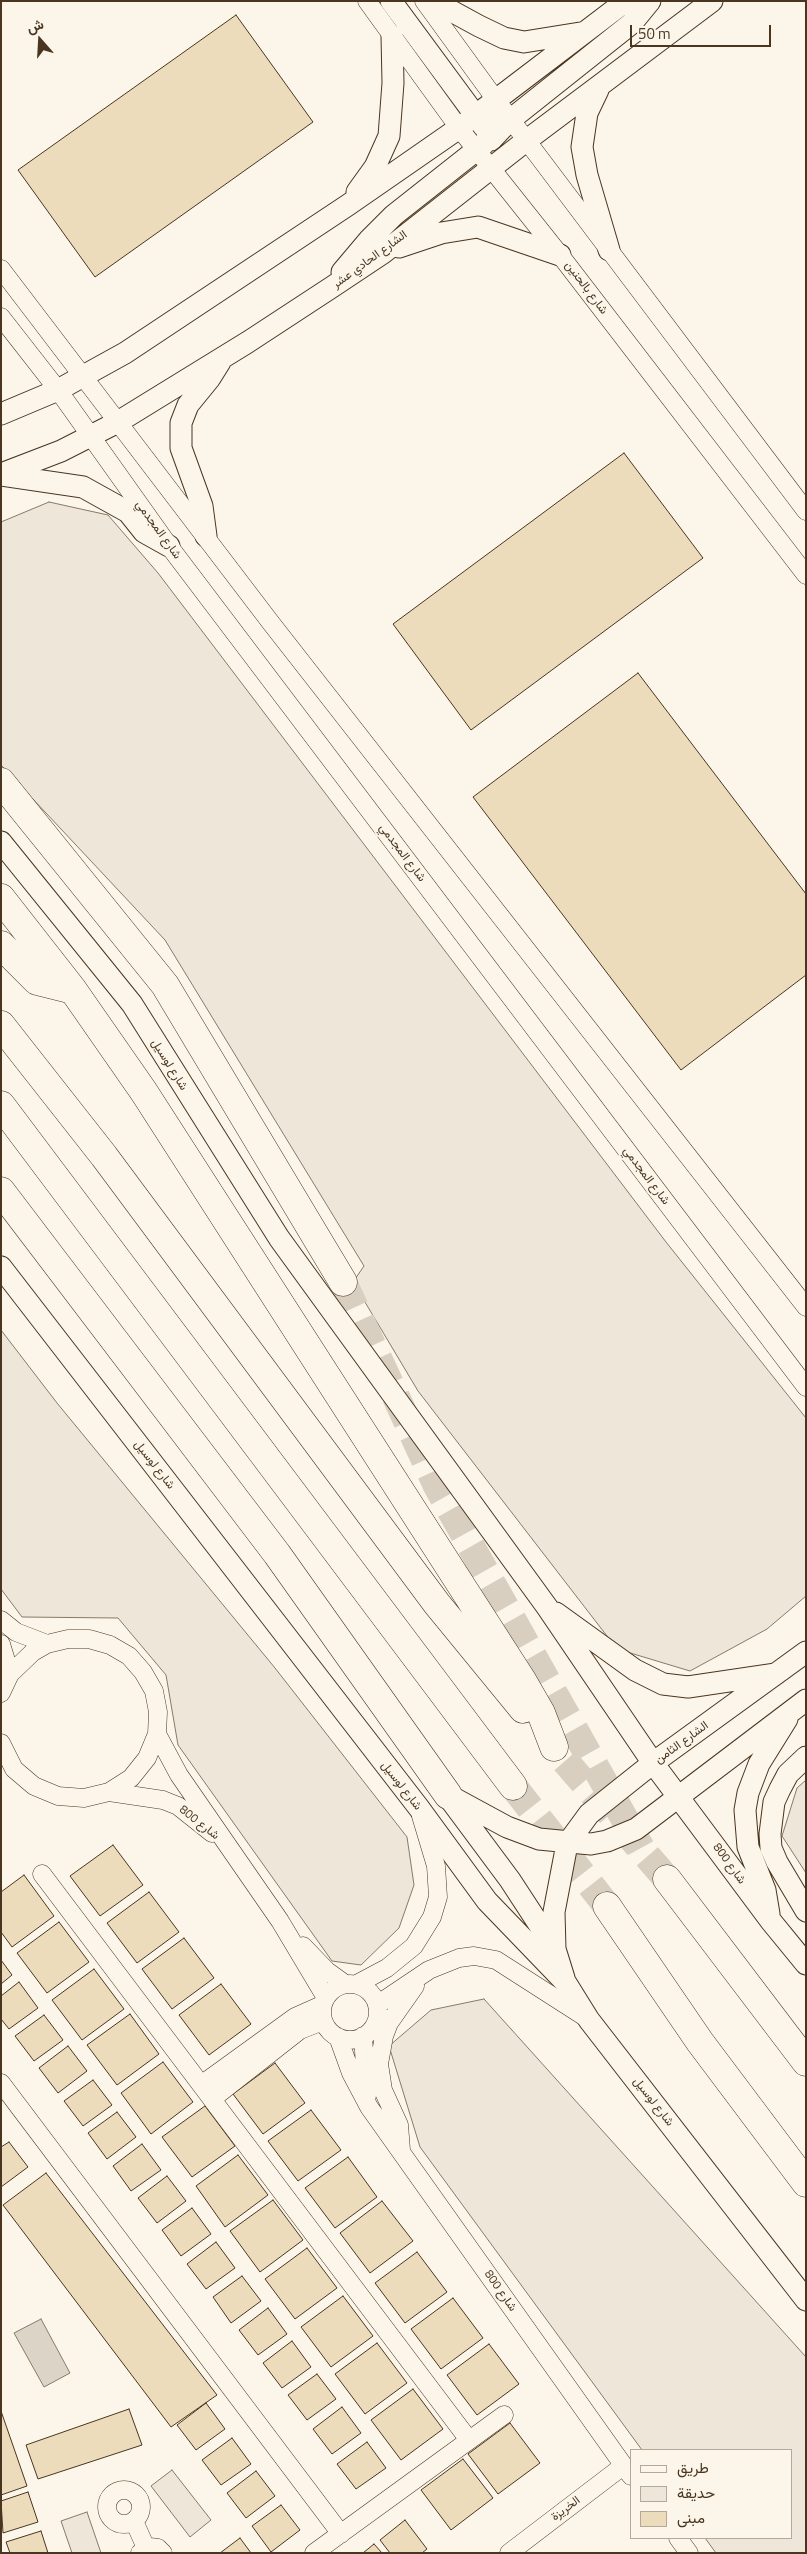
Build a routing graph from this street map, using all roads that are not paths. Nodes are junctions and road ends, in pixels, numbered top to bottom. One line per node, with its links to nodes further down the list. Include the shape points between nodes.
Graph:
1 (367, 1): 9 (street, شارع بالحنين)
2 (391, 1): 12 (street)
3 (424, 1): 11 (street)
4 (433, 1): 8 (street, via 504,38 524,42)
5 (626, 1): 8 (street)
6 (650, 1): 13 (street, via 622,32)
7 (712, 1): 10 (street, الشارع الحادي عشر)
8 (586, 32): 11 (street)
9 (392, 36): 14 (street, شارع بالحنين); 19 (street, via 389,136 375,167)
10 (600, 86): 16 (street, الشارع الحادي عشر); 20 (street, via 587,113 582,146 586,175)
11 (496, 100): 12 (street); 13 (street); 15 (street, via 498,112)
12 (476, 115): 14 (street); 15 (street)
13 (510, 120): 15 (street); 16 (street)
14 (459, 128): 17 (street, شارع بالحنين); 19 (street)
15 (492, 135): 16 (street, via 510,141); 17 (street); 18 (street, via 487,152)
16 (527, 140): 18 (street, الشارع الحادي عشر); 20 (street)
17 (477, 151): 18 (street, شارع بالحنين); 24 (street, via 394,215 349,262)
18 (490, 168): 21 (street, الشارع الحادي عشر); 22 (street, شارع بالحنين)
19 (348, 205): 27 (street, via 125,353)
20 (610, 250): 33 (street)
21 (383, 253): 22 (street, via 441,233 478,227); 24 (street, الشارع الحادي عشر)
22 (560, 255): 36 (street, شارع بالحنين)
23 (1, 269): 27 (street)
24 (332, 287): 26 (street, الشارع الحادي عشر)
25 (1, 317): 28 (street, شارع المجدمي)
26 (223, 358): 30 (street, الشارع الحادي عشر); 34 (street, via 188,405 181,424 181,448 202,506)
27 (83, 377): 28 (street); 30 (street)
28 (58, 390): 29 (street); 31 (street, شارع المجدمي)
29 (1, 414)
30 (118, 422): 31 (street, الشارع الحادي عشر); 34 (street)
31 (90, 437): 32 (street, الشارع الحادي عشر); 35 (street, شارع المجدمي)
32 (1, 474): 35 (street, via 84,487 128,512 144,532)
33 (806, 511)
34 (206, 536): 47 (street)
35 (169, 546): 48 (street, شارع المجدمي)
36 (806, 574)
37 (1, 782): 46 (highway, via 165,985)
38 (1, 842): 49 (street, شارع لوسيل, via 132,1004 278,1238)
39 (1, 898): 41 (highway)
40 (1, 945): 41 (highway, via 37,981)
41 (73, 990): 42 (highway, via 144,1092 522,1680 560,1754 437,1604 110,1164)
42 (1, 1025)
43 (1, 1105): 63 (highway)
44 (1, 1191): 65 (highway, via 277,1554)
45 (1, 1268): 67 (street, شارع لوسيل)
46 (343, 1282)
47 (806, 1307)
48 (806, 1387)
49 (547, 1607): 54 (street, via 635,1670 663,1684 688,1687); 61 (street, شارع لوسيل)
50 (1, 1620): 52 (street, via 16,1632)
51 (1, 1644): 55 (street)
52 (47, 1644): 55 (street, via 32,1652); 58 (street, via 68,1638 89,1639 110,1645 129,1656 154,1691 158,1712)
53 (806, 1652): 54 (street, الشارع الثامن)
54 (778, 1673): 61 (street, الشارع الثامن)
55 (10, 1674): 56 (street)
56 (1, 1693)
57 (800, 1704): 66 (street); 74 (street, via 759,1764 745,1810 748,1847 765,1890)
58 (157, 1734): 64 (street, via 147,1758 131,1778); 69 (street, شارع 800, via 179,1775)
59 (1, 1743): 62 (street)
60 (806, 1757): 73 (street, via 788,1774 780,1789 774,1802 770,1834 777,1862)
61 (653, 1763): 66 (street, شارع 800); 68 (street, الشارع الثامن, via 589,1814)
62 (8, 1767): 64 (street, via 34,1786 58,1796 84,1798)
63 (513, 1786)
64 (109, 1792): 69 (street, شارع 800, via 163,1800 178,1806)
65 (448, 1795): 68 (street, via 524,1835); 76 (street)
66 (679, 1797): 68 (street, via 636,1829 591,1844); 74 (street, شارع 800)
67 (419, 1808): 79 (street, شارع لوسيل, via 487,1901); 80 (street, via 436,1866 438,1897 432,1917 414,1946 387,1968)
68 (566, 1844): 76 (street, الشارع الثامن, via 554,1912)
69 (228, 1847): 75 (street, شارع 800)
70 (42, 1874): 88 (street)
71 (667, 1879): 86 (highway)
72 (607, 1906): 92 (highway, via 700,2042)
73 (806, 1911)
74 (770, 1920): 77 (street, شارع 800)
75 (280, 1921): 80 (street, شارع 800, via 327,1970); 82 (street, شارع 800)
76 (555, 1949): 79 (street, الشارع الثامن)
77 (806, 1964)
78 (429, 1970): 81 (street); 83 (street, via 459,1958 474,1956 496,1960); 91 (street, via 396,2010 380,2051 380,2077 399,2126)
79 (566, 1983): 83 (street, شارع لوسيل)
80 (351, 1984): 81 (street, via 370,1992); 82 (street, via 337,1987)
81 (377, 2005): 84 (street, via 377,2020)
82 (324, 2008): 85 (street, via 326,2028); 88 (street, via 295,2016); 89 (street)
83 (589, 2020): 93 (street, شارع لوسيل)
84 (364, 2036): 85 (street, via 350,2040); 90 (street, شارع 800, via 364,2072)
85 (338, 2037): 90 (street, شارع 800, via 351,2073)
86 (806, 2062)
87 (1, 2083): 98 (street)
88 (201, 2085): 89 (street)
89 (212, 2099): 95 (street)
90 (369, 2107): 91 (street, شارع 800)
91 (401, 2152): 96 (street, شارع 800)
92 (806, 2183)
93 (806, 2300)
94 (504, 2415): 95 (street)
95 (469, 2440): 98 (street)
96 (627, 2471): 103 (street, الخريزة)
97 (134, 2521): 100 (street)
98 (341, 2534): 102 (street)
99 (679, 2539): 104 (street)
100 (143, 2550): 101 (street, via 158,2548)
101 (164, 2553)
102 (314, 2553)
103 (509, 2553)
104 (689, 2553)

